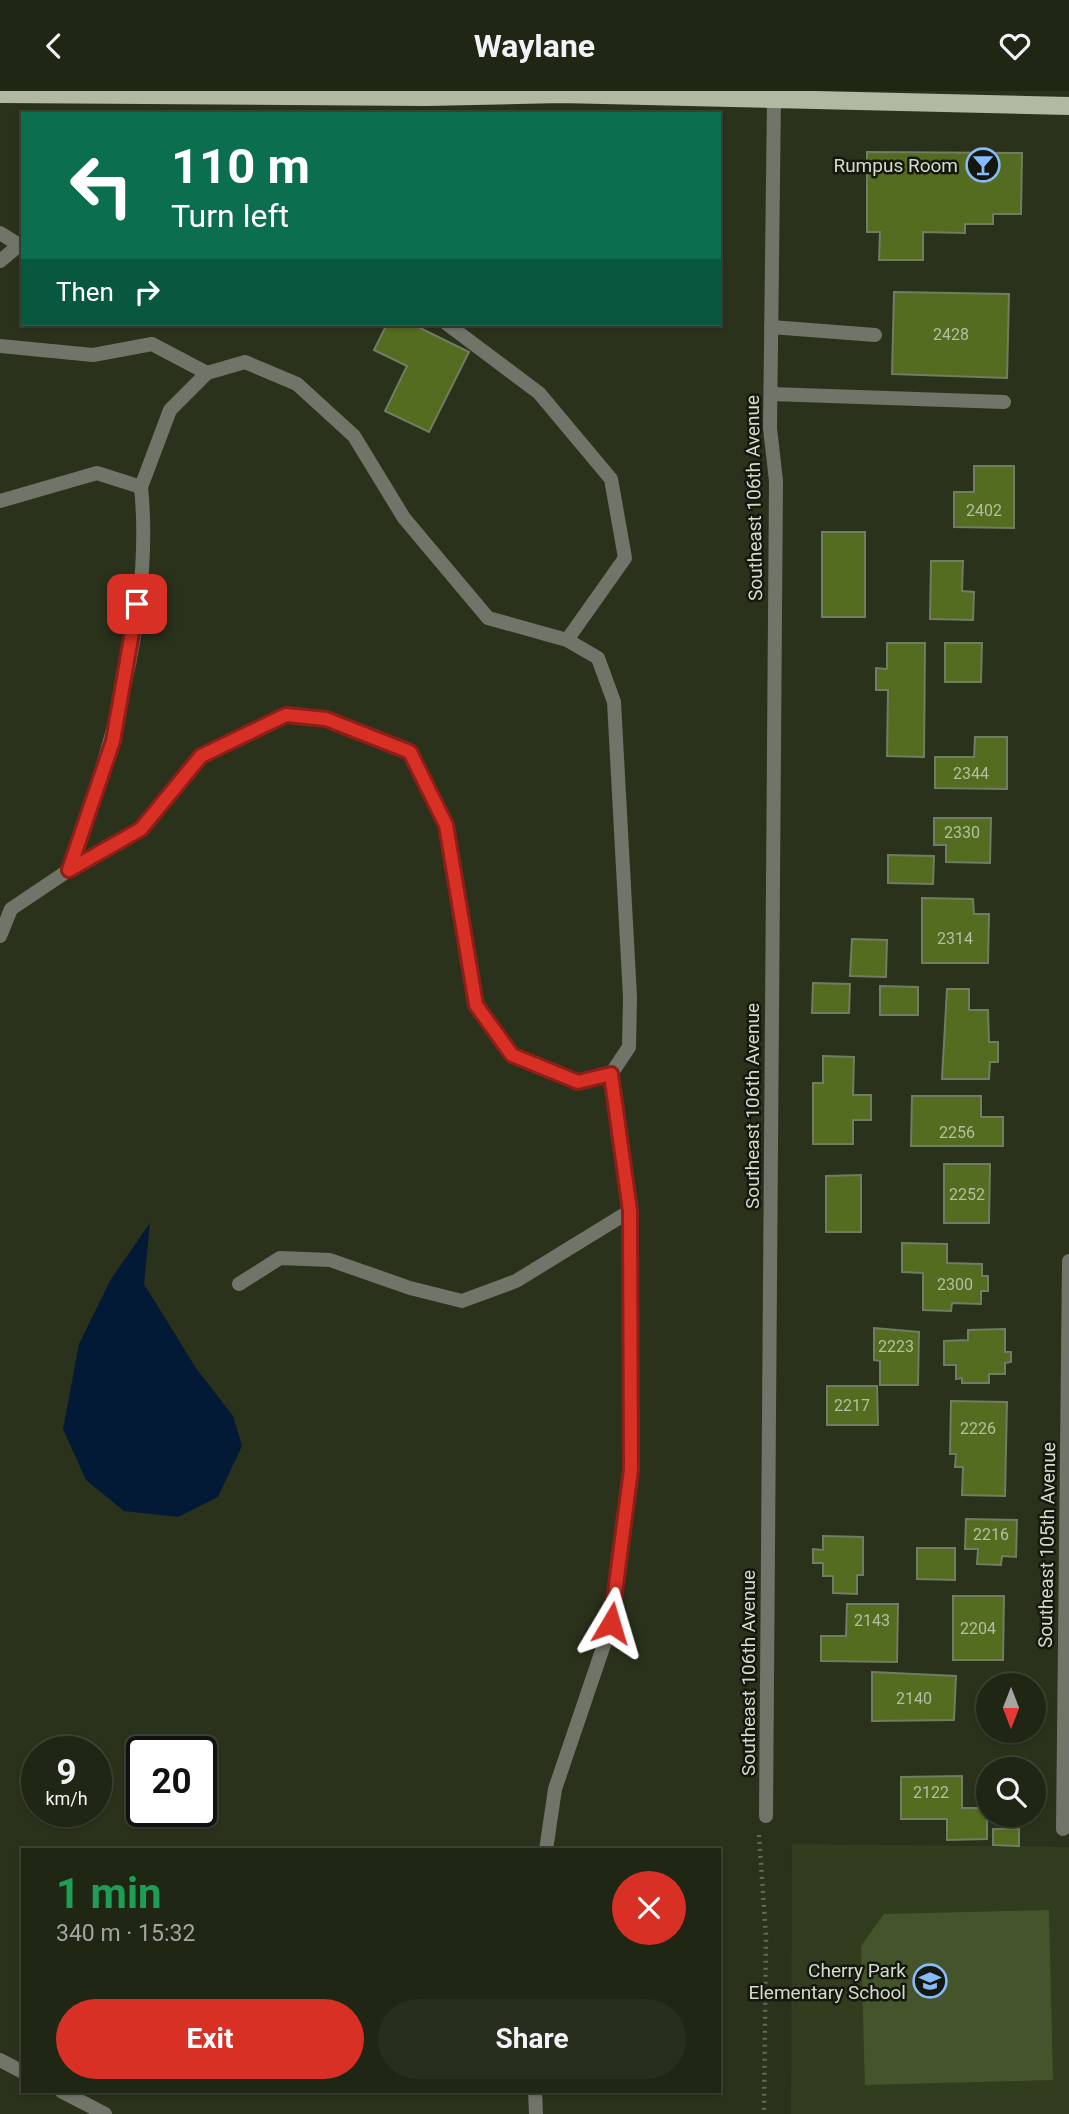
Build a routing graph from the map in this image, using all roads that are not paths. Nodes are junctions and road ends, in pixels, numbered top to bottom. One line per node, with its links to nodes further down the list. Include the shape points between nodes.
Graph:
1 (0, 94): 2 (main road)
2 (774, 94): 3 (main road); 8 (street, Southeast 106th Avenue)
3 (1069, 106)
4 (0, 233): 5 (street)
5 (21, 244): 6 (street)
6 (0, 261)
7 (450, 326): 16 (street, via 539,393 611,479 625,558)
8 (771, 327): 9 (street); 12 (street, Southeast 106th Avenue)
9 (875, 335)
10 (0, 347): 11 (street, via 93,355 152,344)
11 (207, 373): 14 (street, via 170,410); 16 (street, via 245,362 297,384 354,436 404,518 488,618)
12 (771, 394): 13 (street); 23 (street, Southeast 106th Avenue, via 776,481)
13 (1004, 402)
14 (141, 487): 15 (street, via 97,473); 17 (street, via 145,528 134,629 113,741)
15 (0, 501)
16 (568, 640): 19 (street, via 598,658 614,702 630,997 629,1047)
17 (69, 870): 18 (street, via 11,909); 19 (street, via 141,829 201,756 286,715 326,719 410,752 446,825 476,1005 512,1055 578,1082)
18 (0, 936)
19 (611, 1074): 20 (street)
20 (630, 1211): 22 (street, via 516,1281 462,1301 330,1260 279,1258); 25 (street, via 631,1470 611,1623 555,1789)
21 (1069, 1261): 24 (street, Southeast 105th Avenue)
22 (239, 1284)
23 (766, 1816)
24 (1063, 1829)
25 (546, 1848)
26 (0, 2060): 27 (street)
27 (21, 2071)
28 (65, 2093): 30 (street)
29 (535, 2093): 31 (street)
30 (105, 2114)
31 (536, 2114)

